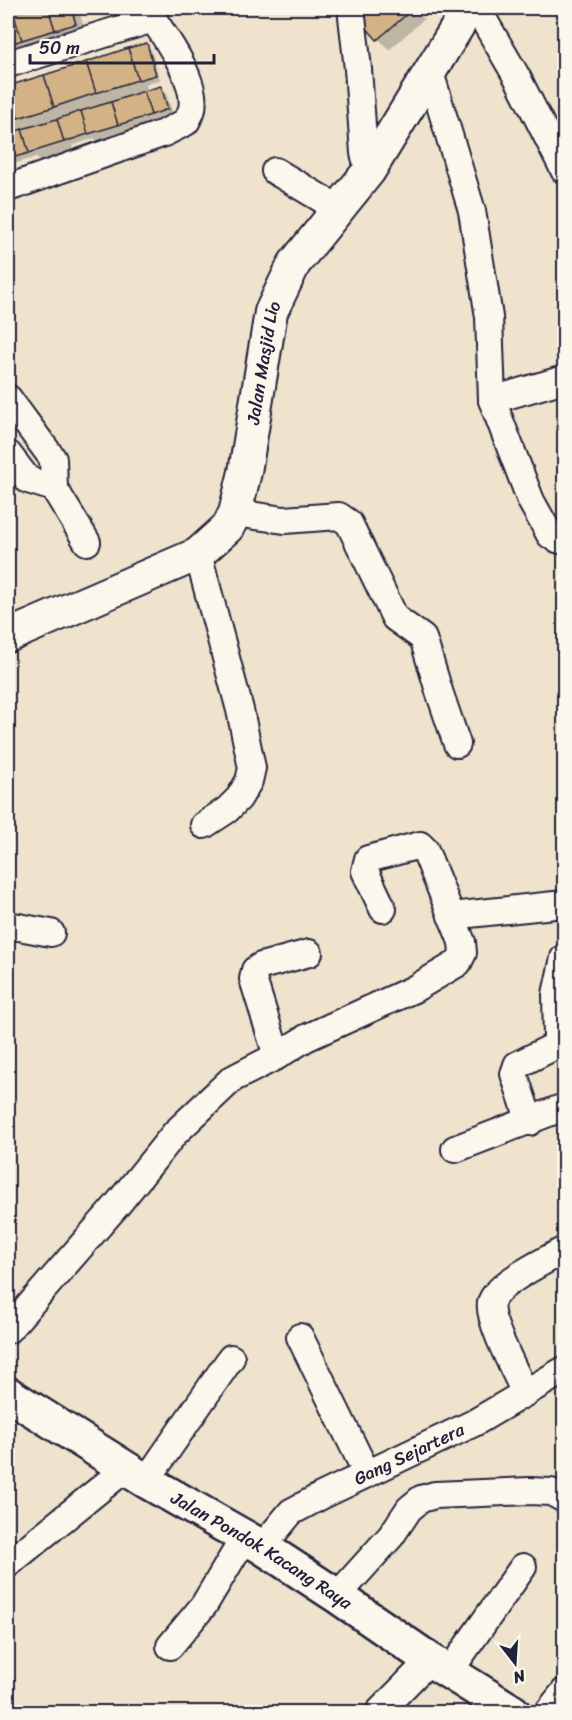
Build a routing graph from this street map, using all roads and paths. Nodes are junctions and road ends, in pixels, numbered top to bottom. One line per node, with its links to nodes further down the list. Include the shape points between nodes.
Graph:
1 (351, 8): 9 (street)
2 (469, 8): 6 (street, Jalan Masjid Lio)
3 (477, 8): 7 (street)
4 (149, 13): 5 (street); 10 (street, via 186,74 192,108 186,122)
5 (8, 64)
6 (430, 72): 9 (street, Jalan Masjid Lio); 14 (street, via 472,211 489,317)
7 (564, 170)
8 (275, 171): 11 (street)
9 (369, 171): 11 (street, Jalan Masjid Lio)
10 (8, 188)
11 (337, 208): 17 (street, Jalan Masjid Lio, via 294,264 271,312)
12 (561, 380): 14 (street)
13 (8, 398): 16 (street, via 52,459)
14 (492, 400): 18 (street, via 531,501 550,535)
15 (8, 454): 16 (street, via 28,480)
16 (54, 488): 19 (street)
17 (235, 513): 20 (street, Jalan Masjid Lio, via 228,527); 22 (street, via 284,520 339,516 349,523 395,618 423,638)
18 (564, 541)
19 (87, 542)
20 (198, 554): 21 (street, Jalan Masjid Lio); 23 (street, via 252,768 239,798)
21 (8, 636)
22 (457, 744)
23 (204, 825)
24 (564, 904): 26 (street)
25 (383, 909): 26 (street, via 364,871 368,859 420,845)
26 (452, 916): 31 (street, via 462,942 463,953 458,963)
27 (8, 926): 28 (street)
28 (51, 933)
29 (309, 953): 31 (street, via 255,970 253,979)
30 (564, 958): 33 (street, via 556,994 555,1046 517,1065 514,1074)
31 (277, 1056): 36 (street, via 232,1079 175,1133)
32 (564, 1107): 33 (street)
33 (530, 1122): 34 (street)
34 (454, 1149)
35 (564, 1250): 40 (street, via 501,1288 490,1302 491,1318)
36 (8, 1330)
37 (300, 1337): 43 (street)
38 (231, 1358): 42 (street)
39 (564, 1370): 40 (street, Gang Sejartera)
40 (525, 1393): 43 (street, Gang Sejartera, via 474,1423)
41 (8, 1394): 42 (main road, Jalan Pondok Kacang Raya)
42 (136, 1474): 45 (main road, Jalan Pondok Kacang Raya); 46 (street)
43 (367, 1474): 45 (street, Gang Sejartera, via 291,1512)
44 (564, 1499): 48 (street, via 551,1492 528,1491 421,1499)
45 (253, 1543): 48 (main road, Jalan Pondok Kacang Raya); 49 (street, Gang Sejartera)
46 (8, 1564)
47 (524, 1567): 50 (street)
48 (337, 1596): 50 (main road, Jalan Pondok Kacang Raya)
49 (170, 1646)
50 (440, 1666): 52 (street); 53 (main road, Jalan Pondok Kacang Raya)
51 (564, 1692): 54 (street)
52 (379, 1713)
53 (513, 1713)
54 (548, 1713)

